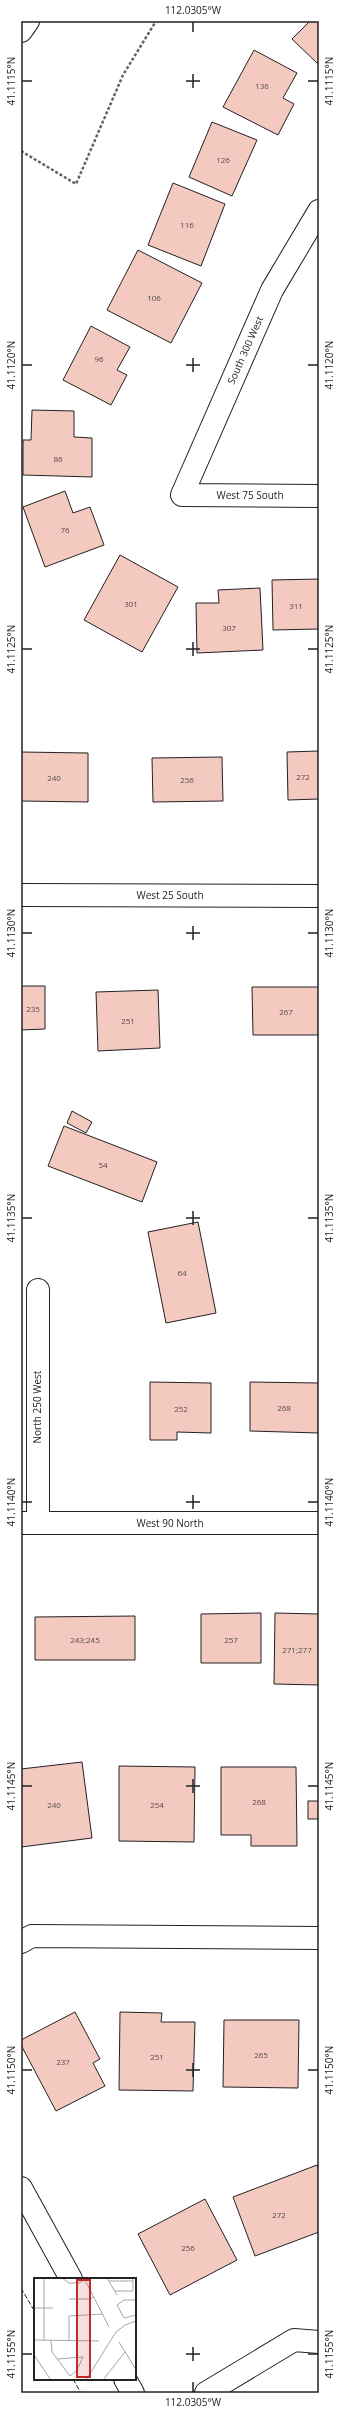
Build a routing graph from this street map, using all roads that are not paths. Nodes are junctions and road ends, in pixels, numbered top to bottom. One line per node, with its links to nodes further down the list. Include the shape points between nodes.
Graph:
1 (28, 21): 2 (street)
2 (21, 31)
3 (319, 211): 4 (street, South 300 West, via 272,290)
4 (182, 495): 5 (street, West 75 South)
5 (319, 496)
6 (21, 895): 7 (street, West 25 South)
7 (319, 896)
8 (38, 1290): 9 (street, North 250 West)
9 (29, 1523): 10 (street, West 90 North)
10 (319, 1523)
11 (319, 1938): 12 (street, via 32,1936)
12 (21, 1942)
13 (21, 2188): 14 (street)
14 (70, 2278)
15 (319, 2342): 18 (street, via 294,2340)
16 (126, 2380): 17 (street)
17 (133, 2393)
18 (206, 2393)

